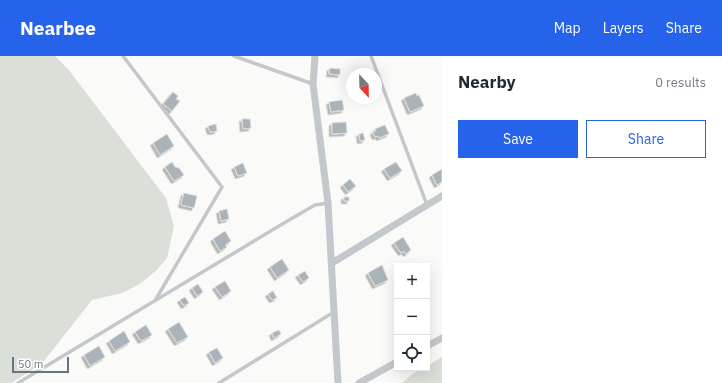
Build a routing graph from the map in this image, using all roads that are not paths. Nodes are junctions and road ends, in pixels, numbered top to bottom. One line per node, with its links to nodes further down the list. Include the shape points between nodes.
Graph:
1 (123, 56): 10 (lane, via 222,187)
2 (234, 56): 5 (lane)
3 (314, 56): 5 (street)
4 (372, 56): 8 (lane)
5 (313, 84): 7 (street)
6 (442, 196): 8 (street)
7 (328, 203): 9 (street); 10 (lane, via 315,205)
8 (427, 205): 9 (street)
9 (332, 263): 11 (street)
10 (155, 300): 15 (lane)
11 (334, 312): 16 (lane); 17 (street)
12 (442, 338): 13 (street)
13 (430, 344)
14 (394, 364): 18 (street)
15 (18, 383)
16 (219, 383)
17 (338, 383)
18 (359, 383)

